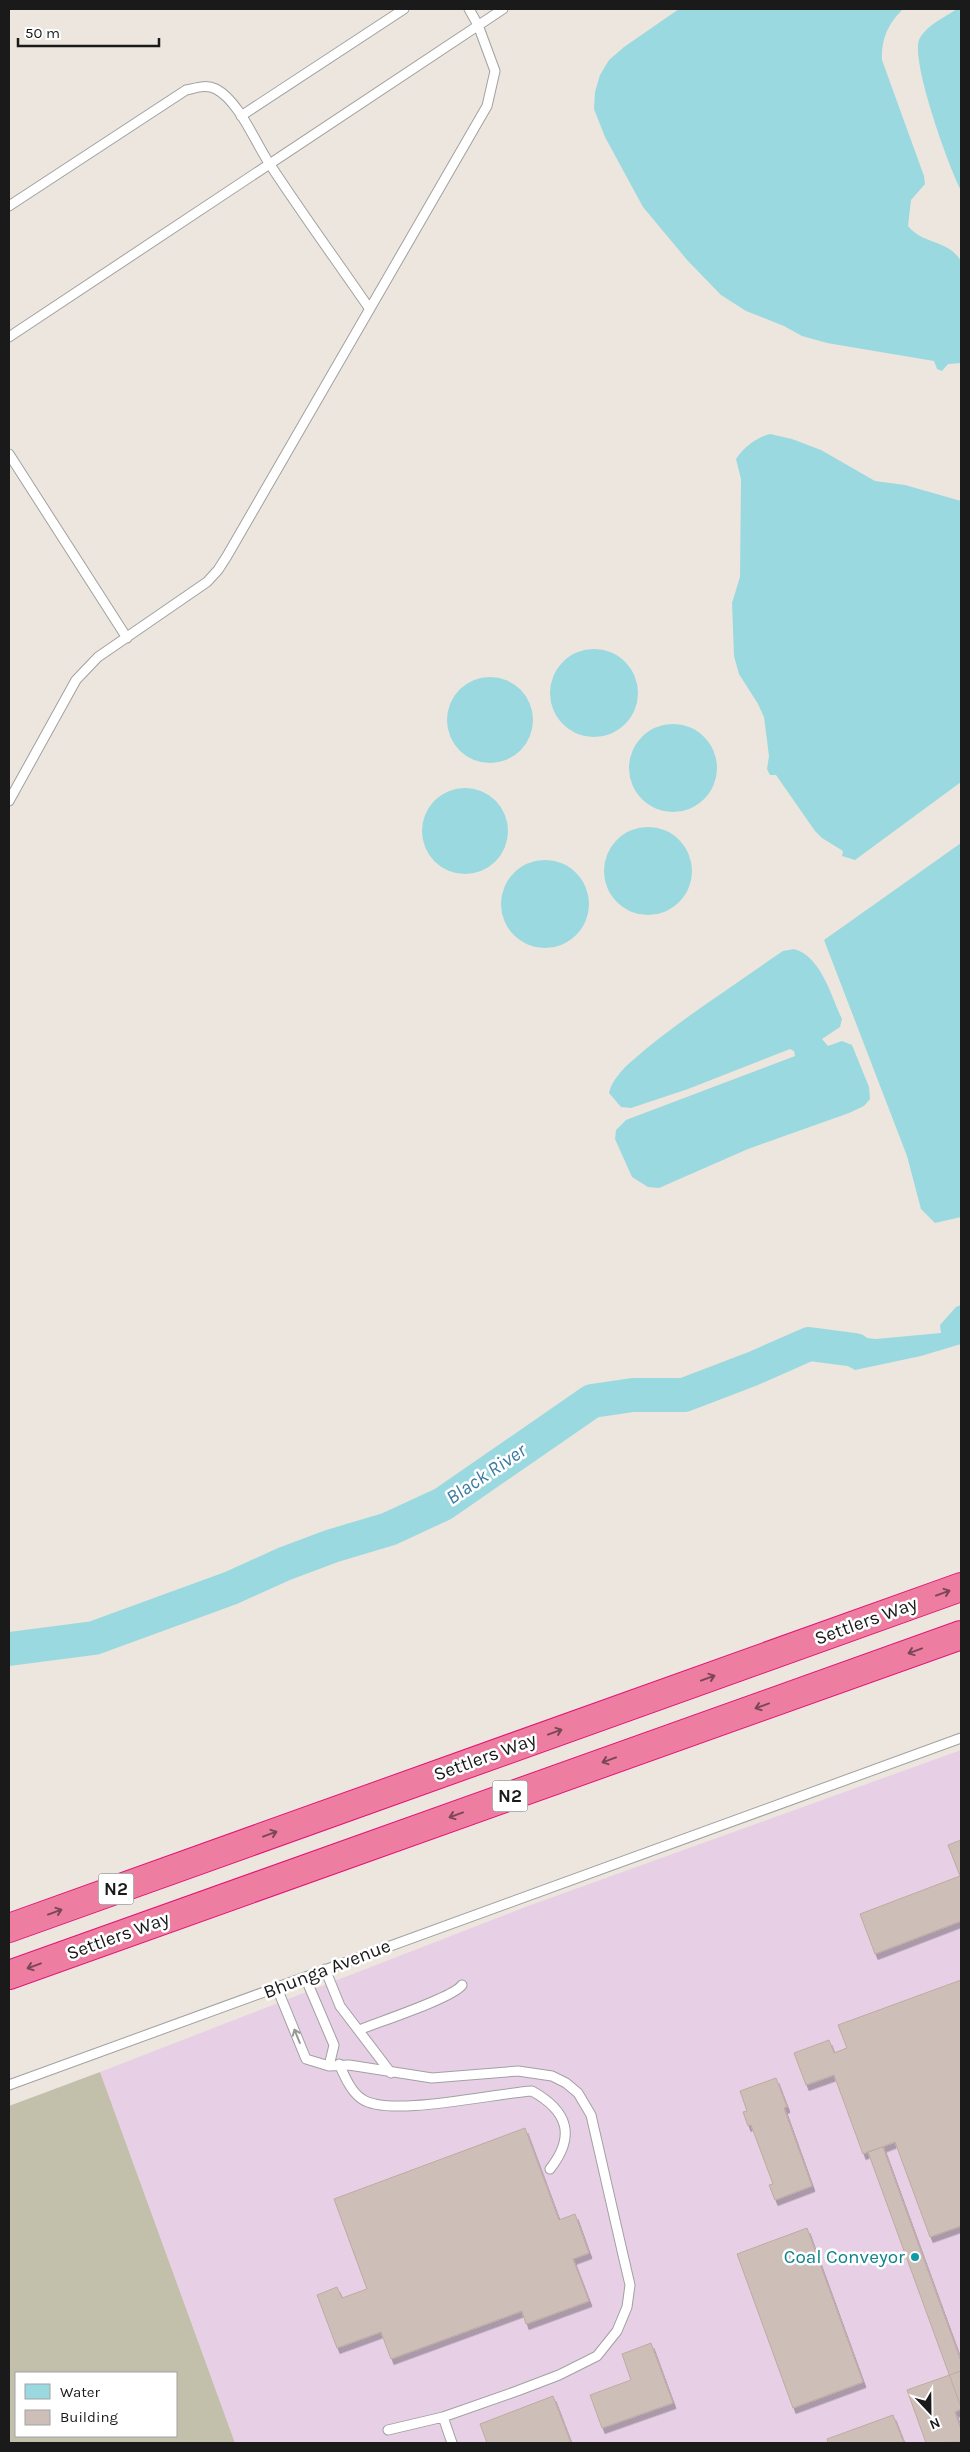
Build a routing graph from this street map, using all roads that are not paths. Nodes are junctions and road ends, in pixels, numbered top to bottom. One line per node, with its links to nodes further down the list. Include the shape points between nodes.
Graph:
1 (404, 9): 5 (lane)
2 (469, 9): 4 (lane)
3 (503, 9): 4 (lane)
4 (478, 25): 6 (lane); 8 (lane, via 495,71 487,106)
5 (240, 116): 6 (lane); 7 (lane, via 226,96 215,89 204,86 186,90)
6 (268, 162): 8 (lane); 9 (lane)
7 (9, 206)
8 (370, 308): 11 (lane, via 218,570 207,582)
9 (9, 337)
10 (9, 454): 11 (lane)
11 (127, 638): 12 (lane, via 98,657 76,680)
12 (9, 801)
13 (961, 1587): 16 (highway, Settlers Way / N2, one-way to 13)
14 (961, 1635): 18 (highway, Settlers Way / N2, one-way to 18)
15 (961, 1738): 17 (lane, Bhunga Avenue)
16 (9, 1928)
17 (325, 1969): 19 (lane, Bhunga Avenue); 22 (lane, via 340,2006)
18 (9, 1975)
19 (306, 1977): 21 (lane, Bhunga Avenue); 24 (lane, via 334,2045)
20 (462, 1985): 22 (lane, via 458,1990)
21 (277, 1988): 24 (lane, one-way to 21, via 306,2059); 26 (lane, Bhunga Avenue)
22 (358, 2030): 25 (lane)
23 (339, 2064): 24 (lane); 25 (lane); 27 (lane, via 347,2081 362,2099 383,2106 438,2103 532,2091 561,2115 567,2133 564,2148)
24 (329, 2066)
25 (391, 2073): 28 (lane, via 432,2078 518,2071 552,2076 578,2093 591,2115 630,2285 627,2307 617,2331 597,2356 559,2376)
26 (9, 2085)
27 (550, 2169)
28 (443, 2417): 29 (lane); 30 (lane)
29 (388, 2430)
30 (452, 2443)

